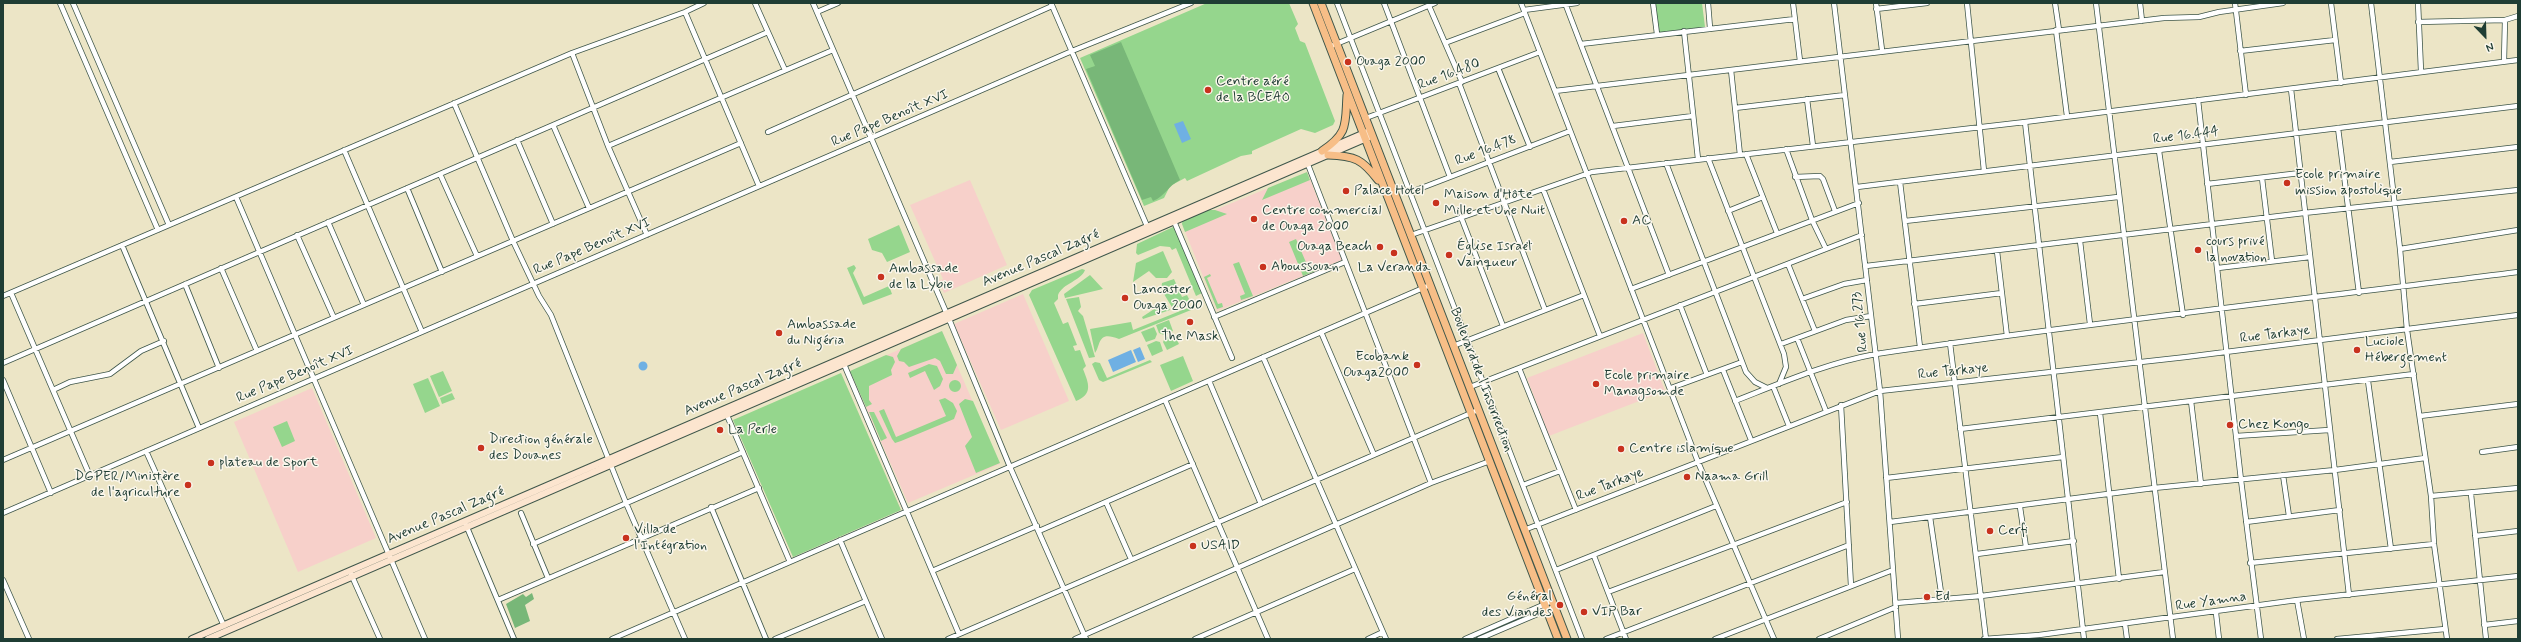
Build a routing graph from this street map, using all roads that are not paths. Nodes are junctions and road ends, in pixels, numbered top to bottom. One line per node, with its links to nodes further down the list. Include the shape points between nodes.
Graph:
1 (60, 3): 171 (street)
2 (73, 3): 168 (street)
3 (704, 3): 35 (street)
4 (755, 3): 47 (street)
5 (814, 3): 36 (street)
6 (838, 3): 36 (street)
7 (1191, 3): 58 (street, Rue Pape Benoît XVI)
8 (1312, 3): 55 (main road, Boulevard de l'Insurrection)
9 (1321, 3): 53 (main road, Boulevard de l'Insurrection)
10 (1337, 3): 49 (street)
11 (1384, 3): 41 (street)
12 (1521, 3): 34 (street)
13 (1577, 3): 30 (street)
14 (1653, 3): 48 (street)
15 (1708, 3): 44 (street)
16 (1793, 3): 38 (street)
17 (1834, 3): 62 (street, Rue 16.273)
18 (1876, 3): 32 (street)
19 (1927, 3): 32 (street)
20 (1967, 3): 50 (street)
21 (2055, 3): 45 (street)
22 (2096, 3): 43 (street)
23 (2140, 3): 39 (street)
24 (2235, 3): 33 (street)
25 (2283, 3): 33 (street)
26 (2330, 3): 51 (street)
27 (2371, 3): 72 (street)
28 (2418, 3): 42 (street)
29 (1432, 4): 41 (street); 52 (street)
30 (1565, 4): 34 (street); 54 (street)
31 (1052, 5): 58 (street); 81 (street)
32 (1876, 9): 57 (street)
33 (2236, 10): 39 (street, via 2199,17); 59 (street)
34 (1525, 11): 52 (street); 60 (street)
35 (685, 12): 61 (street); 63 (street)
36 (817, 12): 56 (street)
37 (2518, 16): 40 (street)
38 (1795, 19): 44 (street); 65 (street)
39 (2142, 20): 43 (street)
40 (2505, 20): 42 (street); 66 (street)
41 (1390, 21): 49 (street); 83 (street)
42 (2418, 22): 70 (street)
43 (2098, 26): 45 (street); 90 (street)
44 (1710, 28): 46 (street)
45 (2057, 30): 50 (street); 93 (street)
46 (1684, 31): 48 (street); 71 (street)
47 (768, 32): 63 (street); 68 (street)
48 (1657, 34): 54 (street)
49 (1351, 38): 53 (street); 91 (street)
50 (1971, 40): 57 (street); 99 (street)
51 (2335, 40): 59 (street); 74 (street)
52 (1445, 43): 73 (street)
53 (1336, 44): 55 (street); 94 (main road, Boulevard de l'Insurrection)
54 (1580, 44): 75 (street)
55 (1329, 47): 78 (main road, Boulevard de l'Insurrection)
56 (833, 50): 68 (street); 81 (street)
57 (1882, 50): 62 (street)
58 (1072, 51): 107 (street, Rue Pape Benoît XVI); 170 (street)
59 (2240, 51): 80 (street)
60 (1540, 52): 67 (street, Rue 16.480); 77 (street)
61 (572, 53): 86 (street); 88 (street)
62 (1841, 56): 65 (street); 79 (street, Rue 16.273)
63 (704, 59): 82 (street); 88 (street)
64 (2518, 60): 66 (street)
65 (1800, 61): 69 (street)
66 (2504, 61): 70 (street)
67 (1498, 68): 73 (street, Rue 16.480); 113 (street)
68 (785, 70): 82 (street)
69 (1731, 70): 71 (street); 89 (street)
70 (2421, 71): 72 (street)
71 (1688, 75): 75 (street); 92 (street)
72 (2379, 77): 74 (street); 95 (street)
73 (1460, 82): 83 (street, Rue 16.480); 126 (street)
74 (2341, 83): 76 (street)
75 (1596, 85): 77 (street); 98 (street)
76 (2291, 89): 80 (street); 104 (street)
77 (1555, 90): 101 (street)
78 (1347, 91): 105 (main road, Boulevard de l'Insurrection); 118 (main road, via 1344,130)
79 (1845, 95): 84 (street); 108 (street, Rue 16.273)
80 (2246, 95): 85 (street)
81 (852, 96): 102 (street); 107 (street)
82 (721, 98): 109 (street); 111 (street)
83 (1420, 98): 91 (street, Rue 16.480); 135 (street)
84 (1807, 99): 89 (street); 112 (street)
85 (2198, 100): 90 (street); 110 (street)
86 (454, 104): 116 (street); 122 (street)
87 (2518, 106): 95 (street, Rue 16.444)
88 (593, 108): 97 (street); 111 (street)
89 (1735, 108): 119 (street)
90 (2108, 111): 93 (street); 121 (street)
91 (1380, 113): 94 (street, Rue 16.480); 147 (street)
92 (1693, 116): 98 (street); 124 (street)
93 (2067, 116): 96 (street)
94 (1366, 118): 103 (main road, Boulevard de l'Insurrection)
95 (2384, 121): 100 (street, Rue 16.444); 127 (street)
96 (2025, 122): 99 (street); 129 (street)
97 (553, 125): 106 (street); 156 (street)
98 (1613, 126): 130 (street)
99 (1980, 127): 108 (street); 131 (street)
100 (2338, 128): 104 (street, Rue 16.444); 157 (street)
101 (1570, 131): 113 (street, Rue 16.478); 134 (street)
102 (768, 132)
103 (1371, 133): 105 (main road, Avenue Pascal Zagré); 178 (main road, Boulevard de l'Insurrection)
104 (2296, 134): 110 (street, Rue 16.444); 132 (street)
105 (1364, 136): 118 (main road, Avenue Pascal Zagré); 141 (main road, Boulevard de l'Insurrection)
106 (517, 140): 122 (street); 167 (street)
107 (871, 140): 140 (street, Rue Pape Benoît XVI); 228 (street)
108 (1851, 141): 112 (street); 142 (street, Rue 16.273)
109 (741, 143): 140 (street); 146 (street)
110 (2204, 145): 117 (street, Rue 16.444); 139 (street)
111 (608, 146): 146 (street)
112 (1813, 146): 115 (street)
113 (1530, 147): 126 (street, Rue 16.478)
114 (2518, 147): 127 (street)
115 (1786, 149): 120 (street); 136 (street)
116 (344, 150): 148 (street); 154 (street)
117 (2159, 151): 121 (street, Rue 16.444); 173 (street)
118 (1325, 153): 125 (main road, Avenue Pascal Zagré); 141 (main road, via 1360,160)
119 (1740, 154): 120 (street); 123 (street)
120 (1746, 154): 149 (street)
121 (2114, 156): 129 (street, Rue 16.444); 150 (street)
122 (477, 158): 133 (street); 181 (street)
123 (1708, 158): 124 (street); 158 (street)
124 (1698, 160): 128 (street)
125 (1307, 161): 163 (main road, Avenue Pascal Zagré); 194 (street)
126 (1490, 162): 135 (street, Rue 16.478); 151 (street)
127 (2390, 162): 153 (street)
128 (1666, 163): 130 (street); 195 (street)
129 (2029, 165): 131 (street, Rue 16.444); 155 (street)
130 (1628, 168): 134 (street); 202 (street)
131 (1984, 170): 138 (street, Rue 16.444)
132 (2300, 173): 137 (street); 160 (street)
133 (440, 174): 143 (street); 190 (street)
134 (1587, 174): 144 (street); 210 (street)
135 (1450, 177): 147 (street, Rue 16.478)
136 (1795, 177): 159 (street, via 1820,176); 164 (street)
137 (2262, 178): 139 (street); 162 (street)
138 (1900, 182): 142 (street, Rue 16.444); 165 (street)
139 (2207, 184): 169 (street)
140 (759, 186): 177 (street, Rue Pape Benoît XVI)
141 (1383, 186): 207 (main road, Boulevard de l'Insurrection)
142 (1856, 187): 152 (street, Rue 16.273)
143 (407, 188): 154 (street); 200 (street)
144 (1543, 188): 151 (street); 215 (street)
145 (2518, 190): 153 (street)
146 (628, 191): 156 (street); 177 (street)
147 (1411, 192): 172 (street)
148 (236, 197): 168 (street); 189 (street)
149 (1763, 197): 158 (street); 175 (street)
150 (2118, 197): 155 (street); 180 (street)
151 (1505, 203): 161 (street); 224 (street)
152 (1858, 203): 159 (street); 179 (street, Rue 16.273)
153 (2395, 204): 157 (street); 187 (street)
154 (368, 205): 166 (street); 209 (street)
155 (2033, 206): 165 (street); 185 (street)
156 (589, 208): 167 (street)
157 (2349, 208): 160 (street); 212 (street)
158 (1728, 211): 184 (street)
159 (1834, 211): 164 (street)
160 (2304, 213): 162 (street); 191 (street)
161 (1461, 217): 172 (street); 235 (street)
162 (2267, 218): 169 (street); 193 (street)
163 (1173, 219): 170 (main road, Avenue Pascal Zagré); 228 (main road, Avenue Pascal Zagré); 230 (street)
164 (1812, 220): 175 (street); 186 (street)
165 (1905, 221): 192 (street)
166 (328, 222): 176 (street); 221 (street)
167 (553, 224): 181 (street)
168 (169, 225): 171 (street)
169 (2212, 225): 173 (street); 199 (street)
170 (1147, 226): 228 (main road, Avenue Pascal Zagré)
171 (158, 230): 183 (street)
172 (1425, 230): 178 (street); 246 (street)
173 (2170, 230): 180 (street); 226 (street)
174 (2518, 230): 187 (street)
175 (1777, 233): 184 (street)
176 (297, 235): 189 (street); 231 (street)
177 (647, 235): 206 (street, Rue Pape Benoît XVI)
178 (1411, 235): 207 (main road, Boulevard de l'Insurrection)
179 (1862, 235): 186 (street); 197 (street, Rue 16.273)
180 (2123, 236): 182 (street); 233 (street)
181 (513, 241): 190 (street); 206 (street)
182 (2080, 241): 185 (street); 234 (street)
183 (122, 245): 213 (street); 219 (street)
184 (1742, 246): 195 (street); 203 (street)
185 (2038, 246): 188 (street); 236 (street)
186 (1826, 249): 196 (street)
187 (2400, 249): 208 (street)
188 (1997, 251): 192 (street); 214 (street)
189 (259, 252): 198 (street); 241 (street)
190 (478, 256): 200 (street)
191 (2310, 257): 193 (street); 217 (street)
192 (1909, 260): 197 (street); 220 (street)
193 (2272, 261): 199 (street)
194 (1346, 262): 225 (street); 230 (street)
195 (1704, 262): 202 (street); 211 (street)
196 (1788, 264): 203 (street); 218 (street)
197 (1866, 266): 204 (street, Rue 16.273)
198 (221, 268): 205 (street); 253 (street)
199 (2218, 268): 223 (street)
200 (442, 272): 209 (street)
201 (2518, 272): 208 (street)
202 (1669, 275): 210 (street)
203 (1754, 277): 211 (street); 249 (street)
204 (1867, 280): 218 (street, via 1844,284); 229 (street, Rue 16.273)
205 (184, 284): 219 (street); 262 (street)
206 (533, 285): 239 (street, Rue Pape Benoît XVI); 315 (street, via 551,315)
207 (1426, 286): 225 (street); 250 (main road, Boulevard de l'Insurrection); 291 (main road, Boulevard de l'Insurrection)
208 (2404, 287): 212 (street); 237 (street)
209 (403, 288): 221 (street); 239 (street)
210 (1631, 289): 232 (street)
211 (1715, 291): 222 (street); 259 (street)
212 (2359, 292): 217 (street)
213 (11, 293): 216 (street); 252 (street)
214 (2002, 294): 220 (street); 243 (street)
215 (1584, 295): 224 (street); 242 (street)
216 (3, 296)
217 (2316, 298): 223 (street); 247 (street)
218 (1802, 299): 238 (street)
219 (145, 301): 245 (street); 252 (street)
220 (1914, 304): 251 (street)
221 (364, 305): 231 (street)
222 (1680, 305): 232 (street); 268 (street)
223 (2223, 309): 226 (street); 254 (street)
224 (1545, 310): 235 (street)
225 (1366, 312): 240 (street); 303 (street)
226 (2183, 315): 233 (street)
227 (2518, 315): 237 (street, Rue Tarkaye)
228 (948, 316): 258 (main road, Avenue Pascal Zagré); 319 (street)
229 (1871, 316): 238 (street, via 1846,320); 255 (street, Rue 16.273)
230 (1214, 317): 257 (street)
231 (334, 318): 241 (street)
232 (1643, 320): 242 (street); 280 (street)
233 (2133, 320): 234 (street); 261 (street)
234 (2090, 324): 236 (street)
235 (1503, 326): 246 (street)
236 (2049, 330): 243 (street); 266 (street)
237 (2407, 330): 247 (street, Rue Tarkaye); 267 (street)
238 (1815, 331): 244 (street)
239 (422, 332): 269 (street, Rue Pape Benoît XVI)
240 (1321, 332): 256 (street); 310 (street)
241 (295, 335): 253 (street); 269 (street)
242 (1600, 336): 263 (street)
243 (2007, 336): 248 (street)
244 (1798, 338): 249 (street); 265 (street)
245 (164, 341): 275 (street); 282 (street, via 141,351 110,374 70,382)
246 (1466, 341): 250 (street); 273 (street)
247 (2320, 341): 254 (street, Rue Tarkaye); 277 (street)
248 (1950, 343): 251 (street); 274 (street)
249 (1781, 344): 276 (street, via 1786,367)
250 (1453, 346): 279 (main road, Boulevard de l'Insurrection)
251 (1920, 347): 255 (street)
252 (35, 349): 260 (street); 282 (street)
253 (257, 351): 262 (street)
254 (2227, 352): 261 (street, Rue Tarkaye); 284 (street)
255 (1876, 354): 265 (street, via 1853,358); 283 (street, Rue 16.273)
256 (1263, 357): 271 (street); 326 (street)
257 (1232, 358)
258 (843, 361): 293 (main road, Avenue Pascal Zagré); 348 (street)
259 (1742, 362): 264 (street); 281 (street, via 1748,376)
260 (3, 363)
261 (2139, 363): 266 (street, Rue Tarkaye); 290 (street)
262 (219, 368): 275 (street)
263 (1519, 368): 273 (street); 322 (street)
264 (1723, 370): 268 (street); 286 (street)
265 (1810, 372): 276 (street); 292 (street)
266 (2053, 372): 274 (street, Rue Tarkaye); 296 (street)
267 (2414, 374): 272 (street); 295 (street)
268 (1707, 375): 280 (street)
269 (314, 379): 298 (street, Rue Pape Benoît XVI); 377 (street)
270 (3, 380): 306 (street)
271 (1209, 381): 285 (street); 342 (street)
272 (2368, 381): 277 (street); 318 (street)
273 (1483, 382): 279 (street); 330 (street)
274 (1955, 383): 283 (street, Rue Tarkaye); 299 (street)
275 (180, 384): 298 (street); 301 (street)
276 (1779, 384): 278 (street)
277 (2325, 385): 284 (street); 300 (street)
278 (1773, 386): 281 (street); 297 (street)
279 (1470, 387): 291 (main road, Boulevard de l'Insurrection)
280 (1671, 388): 316 (street)
281 (1768, 388): 286 (street)
282 (53, 390): 301 (street)
283 (1880, 391): 289 (street, Rue Tarkaye); 325 (street, Rue 16.273)
284 (2232, 395): 287 (street); 302 (street)
285 (1166, 400): 317 (street); 319 (street)
286 (1736, 401): 304 (street)
287 (2191, 401): 290 (street); 329 (street)
288 (2518, 404): 295 (street)
289 (1841, 405): 292 (street, Rue Tarkaye); 340 (street)
290 (2144, 407): 294 (street); 332 (street)
291 (1475, 411): 303 (street); 314 (main road, Boulevard de l'Insurrection); 361 (main road, Boulevard de l'Insurrection)
292 (1826, 411): 297 (street, Rue Tarkaye)
293 (726, 412): 308 (street); 315 (main road, Avenue Pascal Zagré)
294 (2100, 413): 296 (street); 335 (street)
295 (2420, 416): 312 (street)
296 (2058, 417): 299 (street); 311 (street)
297 (1789, 426): 304 (street, Rue Tarkaye)
298 (200, 428): 307 (street, Rue Pape Benoît XVI)
299 (1960, 429): 320 (street)
300 (2330, 430): 302 (street); 321 (street)
301 (71, 431): 306 (street); 324 (street)
302 (2236, 436): 327 (street)
303 (1413, 439): 310 (street); 328 (street)
304 (1751, 440): 316 (street, Rue Tarkaye)
305 (2518, 447): 309 (street)
306 (32, 448): 313 (street); 334 (street)
307 (146, 451): 324 (street, Rue Pape Benoît XVI); 418 (street)
308 (743, 452): 331 (street); 341 (street)
309 (2482, 452)
310 (1374, 455): 326 (street)
311 (2063, 457): 320 (street); 338 (street)
312 (2425, 458): 318 (street); 337 (street)
313 (3, 460)
314 (1490, 461): 328 (street); 408 (main road, Boulevard de l'Insurrection)
315 (610, 462): 341 (street); 357 (main road, Avenue Pascal Zagré)
316 (1698, 462): 343 (street); 346 (street, Rue Tarkaye)
317 (1193, 464): 339 (street); 354 (street)
318 (2378, 464): 321 (street); 373 (street)
319 (1010, 467): 348 (street); 360 (street)
320 (1964, 469): 325 (street); 349 (street)
321 (2335, 470): 323 (street); 347 (street)
322 (1560, 471): 330 (street); 346 (street)
323 (2283, 475): 327 (street); 352 (street)
324 (90, 476): 334 (street, Rue Pape Benoît XVI)
325 (1886, 478): 355 (street, Rue 16.273)
326 (1316, 480): 342 (street); 359 (street)
327 (2241, 480): 329 (street); 356 (street)
328 (1431, 483): 359 (street)
329 (2201, 484): 332 (street)
330 (1523, 485): 358 (street)
331 (758, 488): 344 (street); 379 (street)
332 (2154, 488): 335 (street); 386 (street)
333 (2518, 488): 336 (street)
334 (51, 493): 350 (street, Rue Pape Benoît XVI)
335 (2109, 493): 338 (street); 390 (street)
336 (2471, 494): 337 (street); 364 (street)
337 (2431, 496): 369 (street)
338 (2069, 500): 345 (street); 367 (street)
339 (1106, 502): 363 (street); 378 (street)
340 (1846, 502): 370 (street); 371 (street)
341 (626, 503): 365 (street); 368 (street)
342 (1261, 504): 354 (street)
343 (1716, 506): 370 (street); 376 (street)
344 (710, 507): 365 (street); 393 (street)
345 (2020, 507): 349 (street); 372 (street)
346 (1576, 510): 358 (street, Rue Tarkaye)
347 (2340, 510): 352 (street); 374 (street)
348 (907, 511): 366 (street); 385 (street)
349 (1970, 511): 353 (street); 375 (street)
350 (3, 513)
351 (521, 513): 368 (street)
352 (2289, 516): 356 (street)
353 (1930, 517): 355 (street); 402 (street)
354 (1218, 522): 378 (street); 381 (street)
355 (1890, 522): 384 (street, Rue 16.273)
356 (2246, 522): 380 (street)
357 (465, 524): 377 (main road, Avenue Pascal Zagré); 403 (street)
358 (1538, 524): 361 (street, Rue Tarkaye); 383 (street)
359 (1336, 525): 381 (street); 382 (street)
360 (1037, 526): 363 (street); 385 (street)
361 (1524, 530): 406 (main road, Boulevard de l'Insurrection)
362 (2518, 531): 364 (street)
363 (1039, 532): 398 (street)
364 (2475, 536): 392 (street)
365 (641, 538): 389 (street); 411 (street)
366 (840, 540): 379 (street); 405 (street)
367 (2074, 541): 372 (street); 395 (street)
368 (533, 544): 389 (street)
369 (2434, 544): 373 (street); 397 (street)
370 (1733, 545): 394 (street); 399 (street)
371 (1849, 545): 394 (street); 396 (street)
372 (2026, 547): 375 (street)
373 (2391, 549): 374 (street)
374 (2344, 553): 380 (street); 400 (street)
375 (1977, 554): 401 (street)
376 (1594, 556): 383 (street); 399 (street)
377 (390, 557): 387 (main road, Avenue Pascal Zagré); 431 (street)
378 (1131, 559): 398 (street)
379 (790, 562): 393 (street)
380 (2250, 563): 409 (street)
381 (1236, 567): 410 (street); 425 (street)
382 (1355, 569): 410 (street); 421 (street)
383 (1556, 570): 448 (street)
384 (1893, 570): 396 (street); 407 (street, Rue 16.273)
385 (932, 571): 424 (street)
386 (2164, 572): 390 (street); 414 (street)
387 (351, 574): 418 (main road, Avenue Pascal Zagré); 429 (main road, Avenue Pascal Zagré); 430 (street)
388 (2518, 576): 392 (street, Rue Yamna)
389 (548, 578): 403 (street)
390 (2118, 579): 395 (street)
391 (3, 580): 427 (street)
392 (2481, 581): 397 (street, Rue Yamna); 417 (street)
393 (741, 582): 411 (street); 435 (street)
394 (1750, 583): 413 (street); 422 (street)
395 (2079, 584): 401 (street); 419 (street)
396 (1851, 586): 413 (street)
397 (2441, 586): 400 (street, Rue Yamna); 420 (street)
398 (1064, 588): 424 (street); 425 (street)
399 (1608, 592): 422 (street)
400 (2349, 595): 404 (street, Rue Yamna)
401 (1981, 596): 402 (street); 456 (street)
402 (1942, 599): 407 (street)
403 (498, 600): 432 (street)
404 (2297, 600): 409 (street, Rue Yamna); 462 (street)
405 (866, 601): 436 (street); 437 (street)
406 (1553, 604): 408 (street); 447 (main road, Boulevard de l'Insurrection)
407 (1896, 605): 454 (street); 455 (street, Rue 16.273)
408 (1546, 607): 444 (street); 445 (street); 446 (main road, Boulevard de l'Insurrection)
409 (2257, 607): 412 (street, Rue Yamna); 461 (street)
410 (1257, 612): 440 (street); 441 (street)
411 (673, 613): 433 (street); 434 (street)
412 (2216, 613): 414 (street, Rue Yamna); 460 (street)
413 (1766, 619): 423 (street); 453 (street)
414 (2170, 619): 416 (street, Rue Yamna); 459 (street)
415 (2518, 620): 417 (street)
416 (2125, 624): 419 (street, Rue Yamna); 458 (street)
417 (2484, 625): 465 (street)
418 (224, 626): 428 (main road, Avenue Pascal Zagré)
419 (2083, 629): 426 (street, Rue Yamna); 457 (street)
420 (2445, 629): 463 (street); 464 (street)
421 (1383, 632): 442 (street); 443 (street)
422 (1623, 632): 449 (street); 450 (street)
423 (1730, 633): 451 (street); 452 (street)
424 (959, 634): 438 (street)
425 (1085, 637): 439 (street)
426 (2039, 637): 456 (street, Rue Yamna)
427 (29, 639)
428 (192, 639)
429 (208, 639)
430 (380, 639)
431 (425, 639)
432 (514, 639)
433 (612, 639)
434 (685, 639)
435 (766, 639)
436 (775, 639)
437 (882, 639)
438 (948, 639)
439 (1075, 639)
440 (1195, 639)
441 (1268, 639)
442 (1368, 639)
443 (1386, 639)
444 (1465, 639)
445 (1478, 639)
446 (1558, 639)
447 (1567, 639)
448 (1582, 639)
449 (1606, 639)
450 (1626, 639)
451 (1715, 639)
452 (1732, 639)
453 (1774, 639)
454 (1818, 639)
455 (1898, 639)
456 (1985, 639)
457 (2084, 639)
458 (2127, 639)
459 (2173, 639)
460 (2219, 639)
461 (2261, 639)
462 (2304, 639)
463 (2337, 639)
464 (2447, 639)
465 (2486, 639)

